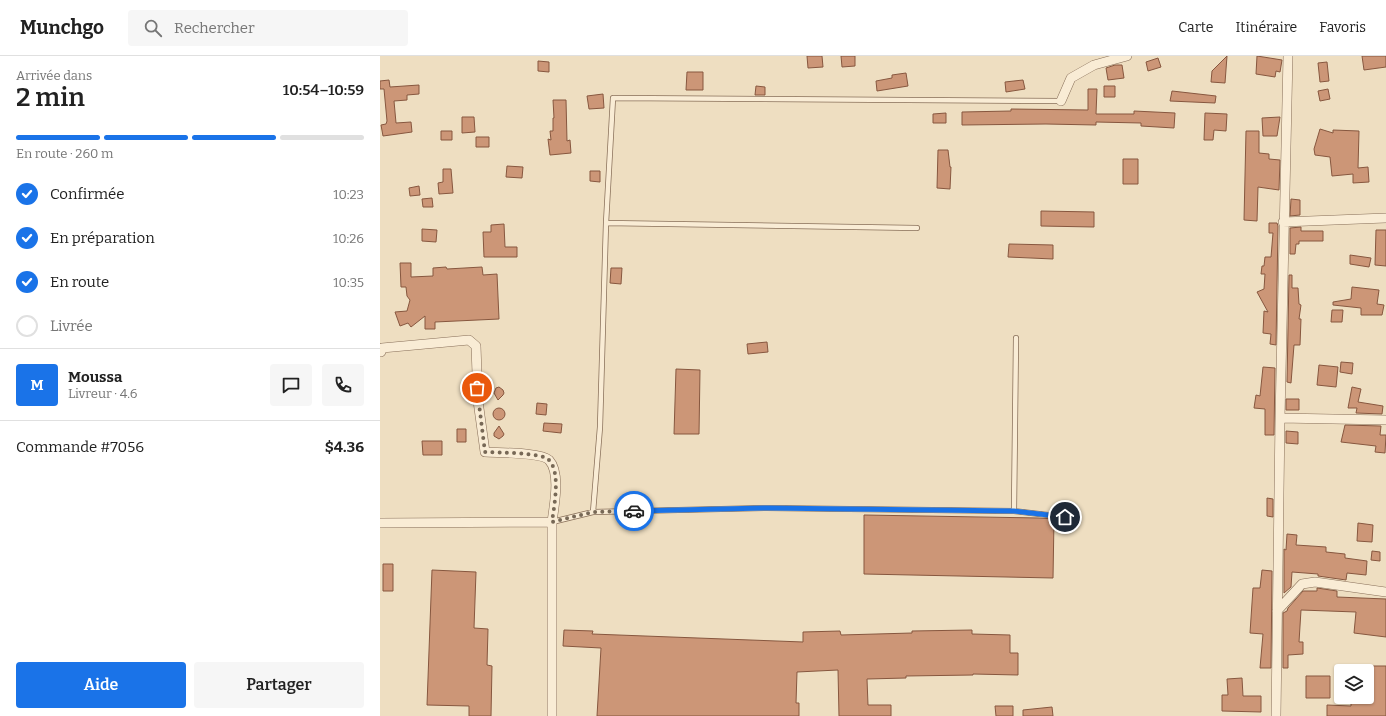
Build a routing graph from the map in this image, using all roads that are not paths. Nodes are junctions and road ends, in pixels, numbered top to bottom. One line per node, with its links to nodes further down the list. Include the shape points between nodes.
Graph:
1 (1127, 56): 3 (street, via 1094,65 1071,78)
2 (1288, 56): 5 (street)
3 (1061, 101): 6 (lane, via 613,98)
4 (1386, 218): 5 (street)
5 (1283, 222): 10 (street)
6 (606, 223): 7 (lane); 13 (lane, via 600,426)
7 (917, 228)
8 (1016, 338): 12 (lane)
9 (381, 352): 15 (street, via 382,348 469,340 476,346 478,401 485,452 537,455 549,460 556,479)
10 (1280, 418): 11 (street); 18 (street)
11 (1386, 420)
12 (1014, 511): 13 (lane, via 767,508); 14 (lane)
13 (593, 512): 15 (lane)
14 (1065, 517)
15 (552, 522): 16 (street); 19 (street)
16 (380, 523)
17 (1386, 592): 18 (street, via 1315,582 1302,584)
18 (1276, 611): 20 (street)
19 (552, 716)
20 (1276, 716)

